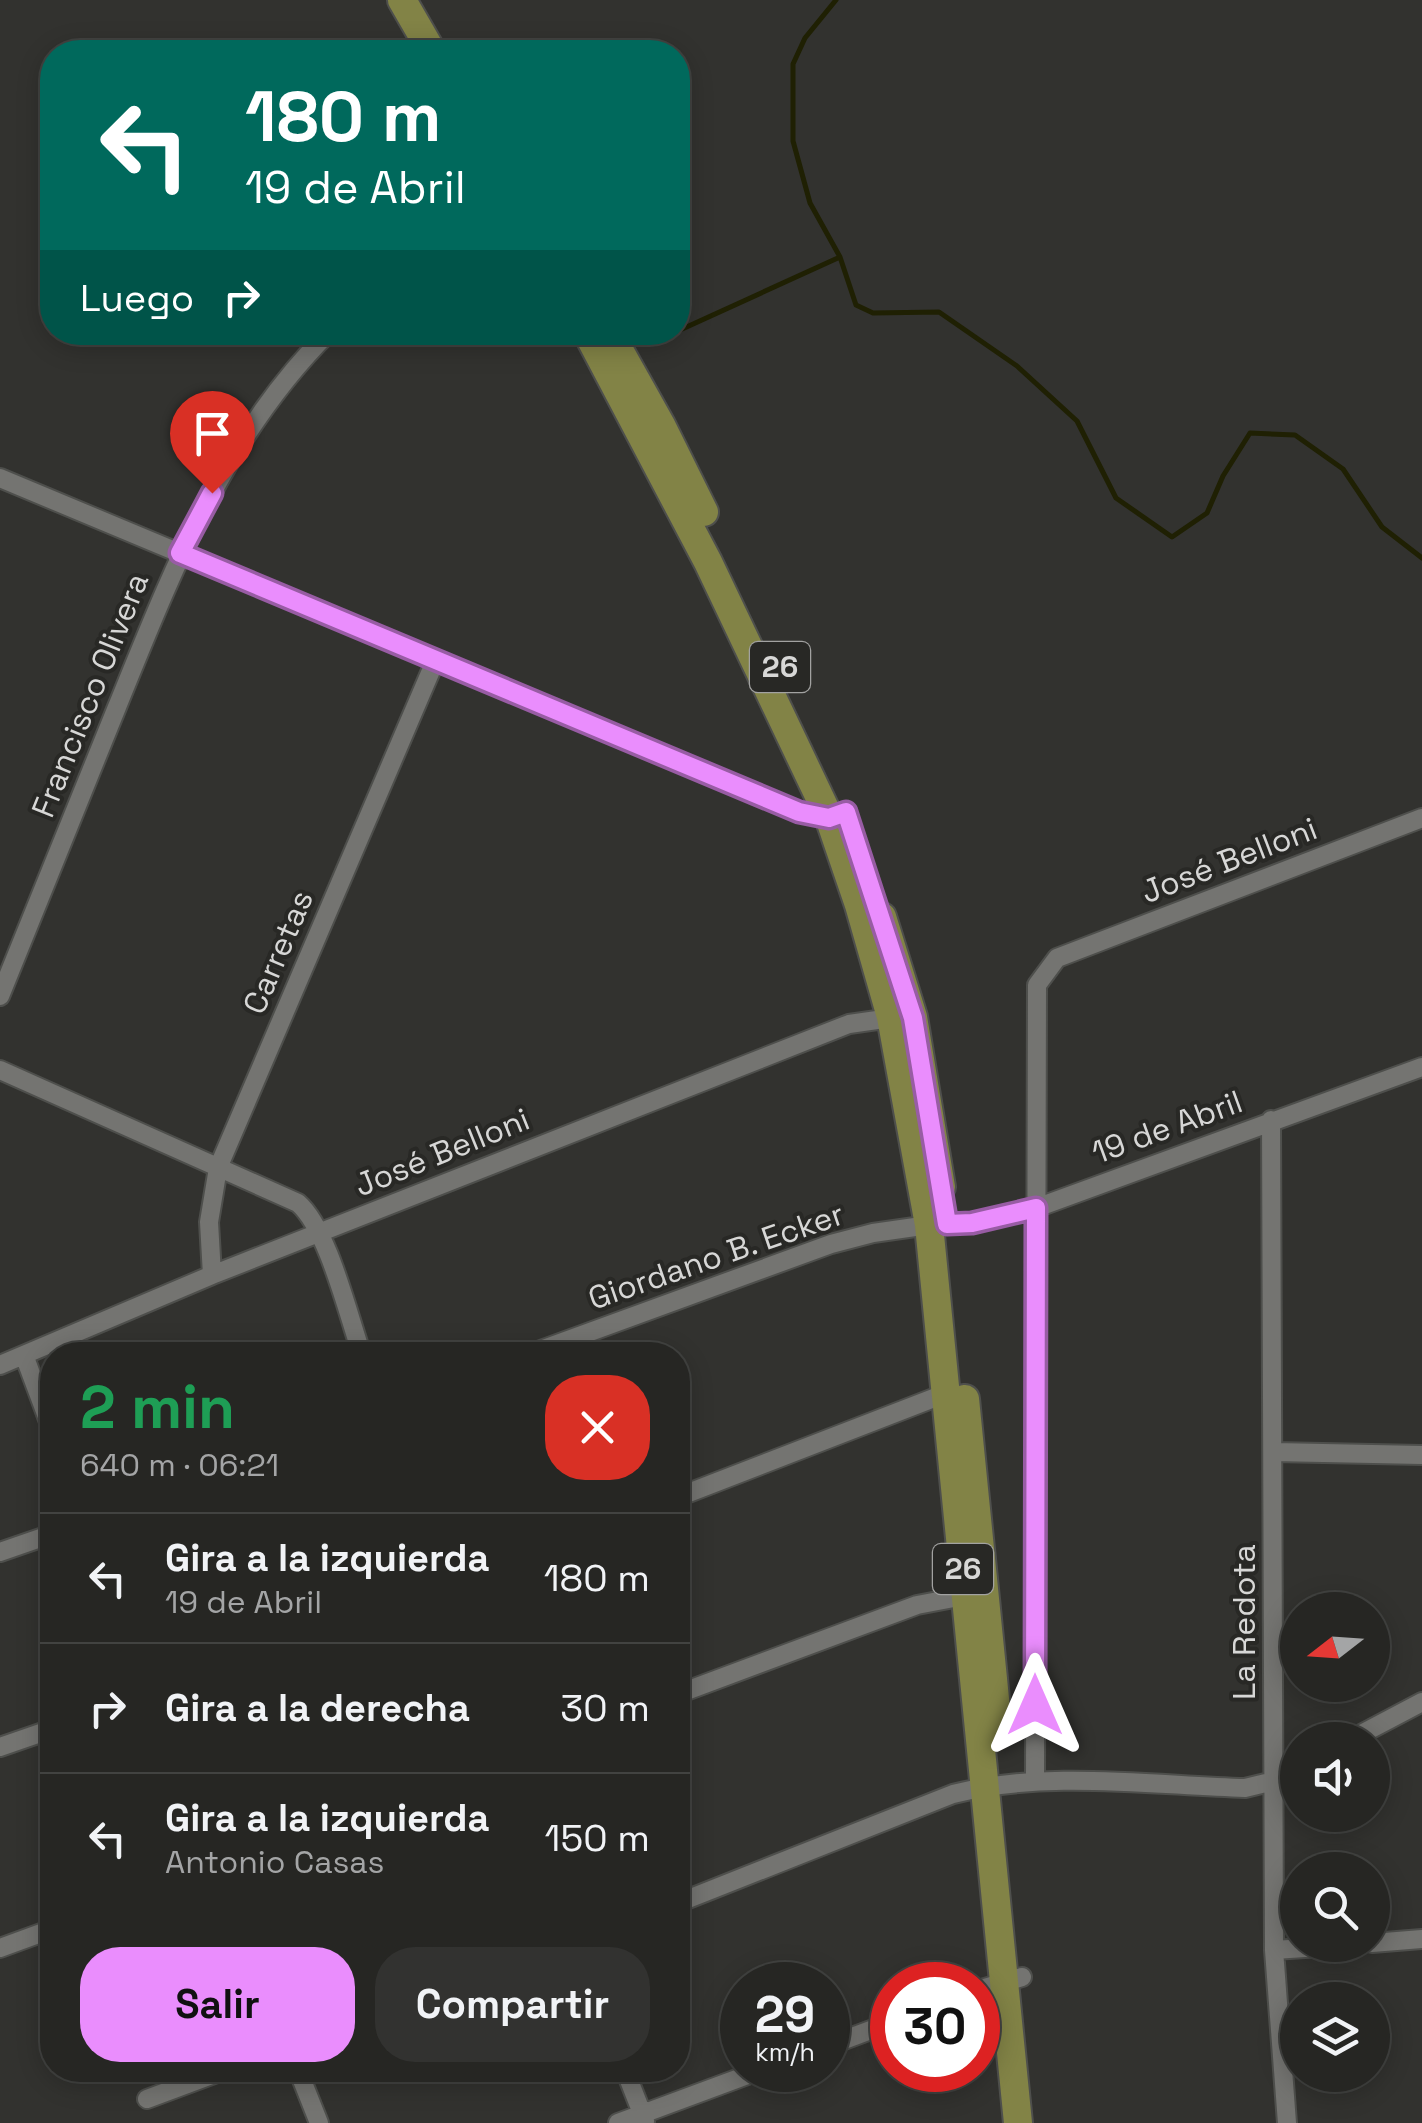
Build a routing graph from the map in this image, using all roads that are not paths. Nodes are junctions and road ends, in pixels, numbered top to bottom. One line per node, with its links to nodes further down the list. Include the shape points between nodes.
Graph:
1 (402, 0): 3 (main road)
2 (424, 0): 4 (main road)
3 (425, 40)
4 (446, 40)
5 (316, 345): 9 (street, Francisco Olivera, via 263,408)
6 (594, 345): 11 (main road, 26)
7 (616, 345): 11 (main road, 26, via 803,713)
8 (0, 478): 9 (street)
9 (180, 553): 10 (street); 13 (street, Francisco Olivera)
10 (436, 660): 11 (street, via 799,812); 18 (street, Carretas)
11 (837, 815): 14 (main road, 26, via 860,905)
12 (1422, 818): 19 (street, José Belloni, via 1058,958 1037,984)
13 (0, 996)
14 (902, 1017): 20 (main road, 26); 21 (street, José Belloni, via 849,1024)
15 (1422, 1067): 17 (street, 19 de Abril)
16 (0, 1070): 18 (street)
17 (1271, 1120): 19 (street, 19 de Abril); 31 (street, La Redota)
18 (218, 1168): 21 (street, via 298,1203); 22 (street, Carretas, via 209,1222)
19 (1036, 1208): 20 (street, 19 de Abril); 43 (street)
20 (938, 1224): 25 (street, Giordano B. Ecker, via 831,1244); 29 (main road, 26)
21 (320, 1232): 22 (street, José Belloni); 24 (street)
22 (212, 1276): 23 (street, José Belloni)
23 (53, 1342)
24 (358, 1342)
25 (563, 1342)
26 (40, 1347): 27 (street, José Belloni)
27 (24, 1354): 28 (street, José Belloni); 30 (street)
28 (0, 1365)
29 (954, 1390): 33 (street); 36 (main road, 26)
30 (40, 1397)
31 (1274, 1452): 32 (street); 44 (street, La Redota)
32 (1422, 1455)
33 (690, 1492)
34 (40, 1538): 35 (street)
35 (0, 1552)
36 (976, 1594): 37 (street, via 917,1606); 45 (main road, 26)
37 (690, 1690)
38 (1422, 1702): 39 (street)
39 (1384, 1722)
40 (40, 1733): 41 (street)
41 (0, 1746)
42 (1280, 1778): 44 (street)
43 (1034, 1781): 44 (street, via 1245,1788); 45 (street)
44 (1274, 1781): 51 (street, La Redota)
45 (993, 1784): 46 (street); 53 (main road, 26)
46 (690, 1898)
47 (40, 1933): 50 (street)
48 (1422, 1940): 49 (street)
49 (1390, 1943)
50 (0, 1948)
51 (1274, 1950): 52 (street); 65 (street, La Redota)
52 (1280, 1950)
53 (1014, 1979): 54 (street); 63 (main road, 26); 64 (main road, 26)
54 (1000, 1983)
55 (193, 2082): 59 (street)
56 (303, 2082): 61 (street)
57 (630, 2082): 60 (street)
58 (720, 2087): 60 (street)
59 (147, 2099)
60 (644, 2118): 62 (street)
61 (320, 2123)
62 (618, 2123)
63 (1018, 2123)
64 (1036, 2123)
65 (1286, 2123)

